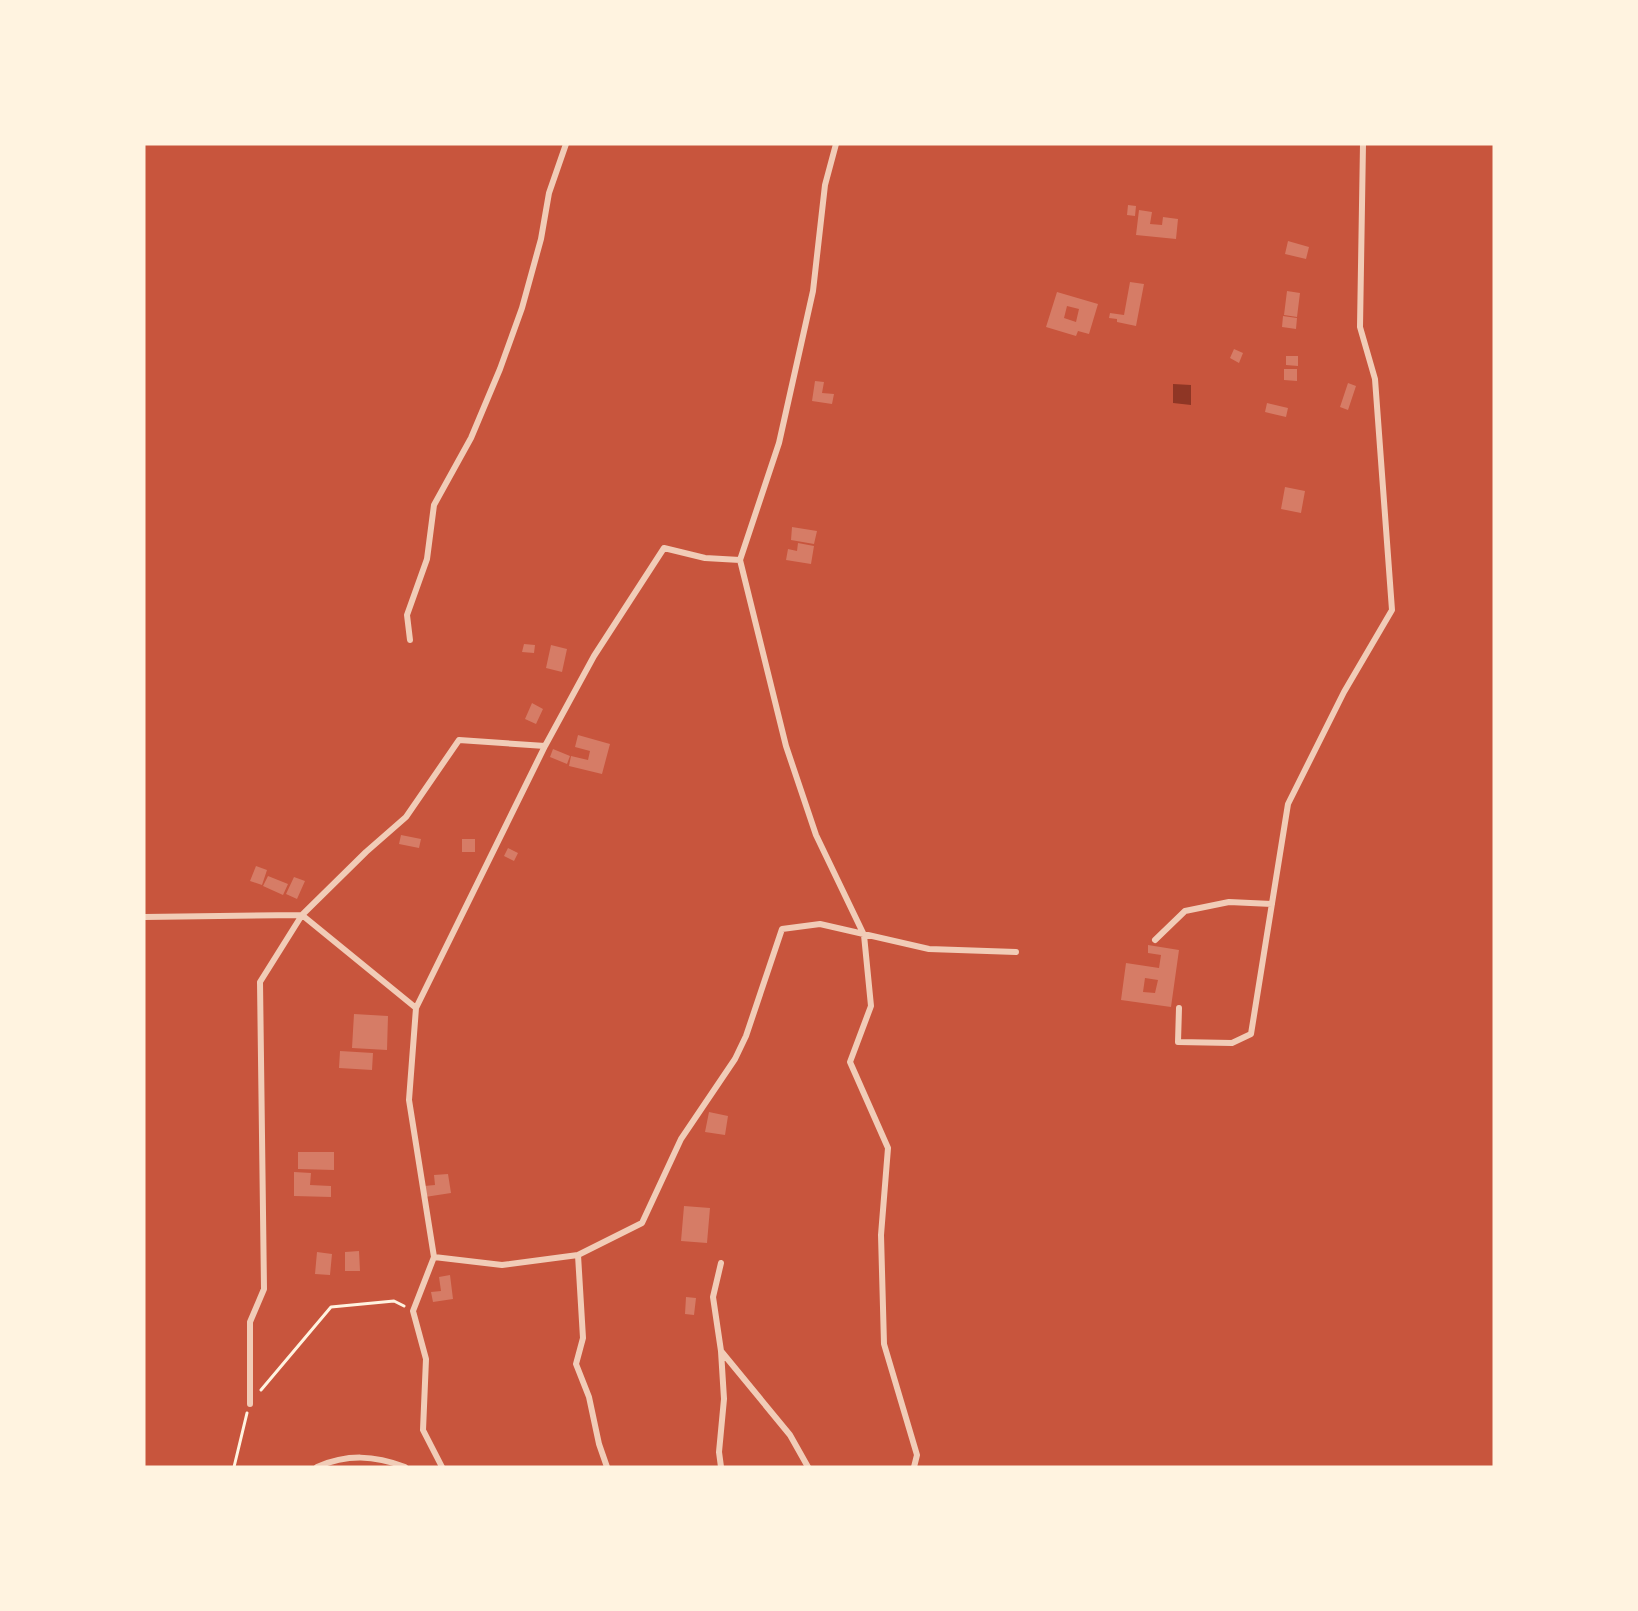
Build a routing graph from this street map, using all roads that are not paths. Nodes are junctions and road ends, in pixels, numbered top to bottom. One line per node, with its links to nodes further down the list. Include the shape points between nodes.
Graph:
1 (566, 144): 5 (street, via 549,194 522,308 500,369 471,438 434,505 427,559 408,615)
2 (836, 144): 4 (street, via 825,184 813,291 781,431)
3 (1363, 144): 7 (street, via 1360,327 1375,379 1392,610 1344,692 1288,804)
4 (740, 560): 6 (street, via 705,558 664,548 594,656); 10 (street, via 786,746 812,824)
5 (410, 640)
6 (545, 746): 8 (street, via 459,741 406,817); 13 (street)
7 (1272, 904): 11 (street, via 1229,902 1185,912); 14 (street, via 1251,1034 1232,1043 1178,1042)
8 (302, 915): 9 (street); 13 (street); 19 (street, via 260,982 264,1289 250,1322)
9 (144, 916)
10 (864, 934): 12 (street, via 929,950); 15 (street, via 820,924 782,929 746,1036 681,1139 642,1223); 26 (street, via 871,1006 850,1062 888,1148 881,1235 884,1344 917,1455)
11 (1155, 940)
12 (1016, 952)
13 (416, 1008): 16 (street, via 409,1100)
14 (1179, 1008)
15 (578, 1255): 16 (street, via 502,1265); 23 (street, via 583,1338 576,1364)
16 (434, 1257): 22 (street, via 413,1311 426,1359 423,1430)
17 (722, 1263): 18 (street, via 712,1297)
18 (721, 1351): 24 (street); 25 (street, via 790,1435)
19 (250, 1404)
20 (317, 1467): 21 (street, via 359,1456)
21 (405, 1467)
22 (442, 1467)
23 (607, 1467)
24 (721, 1467)
25 (808, 1467)
26 (914, 1467)

